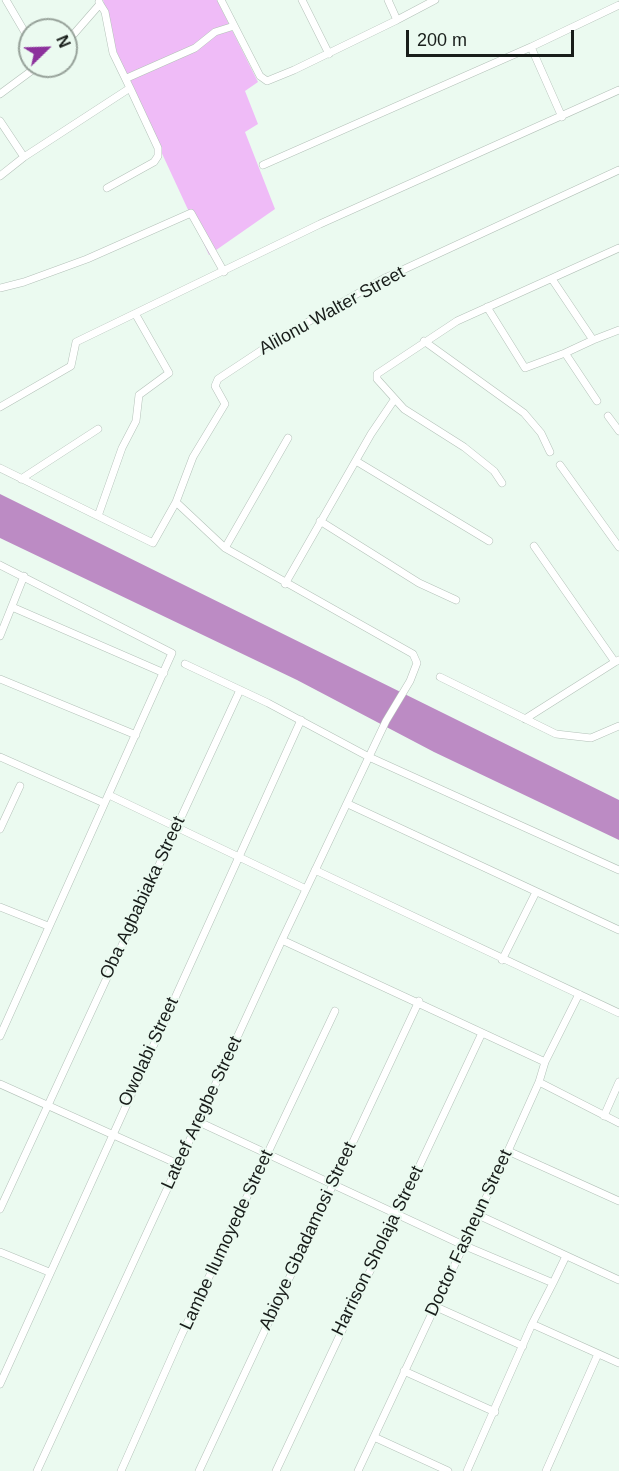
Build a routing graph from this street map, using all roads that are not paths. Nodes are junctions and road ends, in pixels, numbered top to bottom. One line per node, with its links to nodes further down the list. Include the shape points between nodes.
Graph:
1 (6, 0): 8 (street)
2 (221, 0): 10 (street)
3 (303, 0): 13 (street)
4 (388, 0): 9 (street)
5 (435, 0): 9 (street)
6 (99, 2): 11 (street); 15 (street, via 105,12 113,53)
7 (619, 5): 12 (street)
8 (18, 20)
9 (397, 20): 13 (street)
10 (234, 26): 13 (street, via 260,76 267,81); 15 (street, via 214,32 195,48)
11 (78, 28)
12 (531, 47): 19 (street); 22 (street)
13 (329, 54)
14 (22, 78): 18 (street)
15 (127, 78): 16 (street)
16 (130, 88): 21 (street); 25 (street, via 158,148 158,156)
17 (619, 90): 19 (street)
18 (0, 94)
19 (562, 117): 27 (street, via 320,224)
20 (0, 121): 21 (street)
21 (24, 157): 24 (street)
22 (263, 165)
23 (619, 170): 49 (street, Alilonu Walter Street, via 383,279 218,379 215,386 225,404 193,457)
24 (0, 176)
25 (107, 188)
26 (618, 251): 28 (street)
27 (224, 272): 29 (street, via 190,213 87,259); 31 (street)
28 (552, 279): 30 (street); 33 (street)
29 (0, 288)
30 (487, 307): 34 (street); 35 (street, via 525,368)
31 (136, 315): 38 (street, via 76,342 71,366); 50 (street, via 169,373 139,395 136,422 122,448)
32 (619, 330): 33 (street)
33 (593, 340): 35 (street)
34 (424, 341): 36 (street, via 377,374); 43 (street, via 524,413 541,433)
35 (565, 353): 37 (street)
36 (394, 400): 44 (street); 48 (street, via 464,447 494,471)
37 (597, 400)
38 (0, 407)
39 (608, 416): 41 (street)
40 (98, 429): 47 (street)
41 (619, 431)
42 (288, 438): 55 (street)
43 (550, 452)
44 (356, 461): 51 (street); 52 (street)
45 (560, 465): 54 (street)
46 (0, 468): 47 (street)
47 (21, 478): 50 (street)
48 (502, 483)
49 (176, 502): 50 (street, Alilonu Walter Street, via 153,543); 55 (street)
50 (98, 516)
51 (320, 521): 58 (street); 59 (street, via 419,583)
52 (489, 542)
53 (534, 546): 62 (street)
54 (619, 547)
55 (225, 549): 58 (street)
56 (0, 565): 57 (street)
57 (24, 576): 60 (street); 64 (street, via 172,653)
58 (285, 584): 73 (street, Lateef Aregbe Street, via 413,654 417,663 410,681)
59 (456, 600)
60 (12, 608): 61 (street); 64 (street)
61 (0, 636)
62 (617, 661): 68 (street)
63 (185, 664): 67 (street)
64 (164, 674): 71 (street)
65 (440, 677): 68 (street)
66 (0, 679): 71 (street)
67 (240, 690): 69 (street); 78 (street, Oba Agbabiaka Street)
68 (525, 718): 70 (street, via 556,734 591,738)
69 (301, 720): 73 (street); 80 (street, Owolabi Street)
70 (619, 726)
71 (136, 735): 75 (street)
72 (0, 757): 76 (street)
73 (369, 757): 77 (street, Lateef Aregbe Street); 82 (street)
74 (20, 786): 79 (street)
75 (109, 795): 76 (street); 78 (street)
76 (104, 803): 86 (street)
77 (348, 804): 81 (street, Lateef Aregbe Street); 84 (street)
78 (176, 826): 80 (street); 100 (street, Oba Agbabiaka Street)
79 (0, 830)
80 (239, 855): 83 (street); 104 (street, Owolabi Street)
81 (315, 870): 83 (street, Lateef Aregbe Street); 89 (street)
82 (619, 870)
83 (306, 889): 88 (street, Lateef Aregbe Street)
84 (536, 892): 87 (street); 89 (street)
85 (0, 907): 86 (street)
86 (48, 926): 95 (street)
87 (619, 930)
88 (282, 940): 91 (street); 102 (street, Lateef Aregbe Street)
89 (502, 960): 90 (street)
90 (579, 994): 93 (street); 96 (street, Doctor Fasheun Street)
91 (419, 1001): 94 (street); 108 (street, Abioye Gbadamosi Street)
92 (335, 1011): 106 (street, Lambe Ilumoyede Street)
93 (619, 1013)
94 (482, 1033): 96 (street); 111 (street, Harrison Sholaja Street)
95 (0, 1036)
96 (545, 1062): 97 (street, Doctor Fasheun Street)
97 (540, 1082): 101 (street); 105 (street, Doctor Fasheun Street)
98 (619, 1082): 101 (street)
99 (0, 1084): 100 (street)
100 (48, 1106): 104 (street); 110 (street, Oba Agbabiaka Street)
101 (604, 1116): 103 (street)
102 (199, 1122): 106 (street); 107 (street, Lateef Aregbe Street)
103 (619, 1123)
104 (111, 1135): 107 (street); 116 (street, Owolabi Street)
105 (508, 1151): 109 (street); 112 (street, Doctor Fasheun Street)
106 (268, 1154): 108 (street); 129 (street, Lambe Ilumoyede Street)
107 (178, 1164): 128 (street, Lateef Aregbe Street)
108 (333, 1185): 111 (street); 130 (street, Abioye Gbadamosi Street)
109 (619, 1201)
110 (0, 1209)
111 (396, 1214): 113 (street); 131 (street, Harrison Sholaja Street)
112 (476, 1214): 113 (street, Doctor Fasheun Street); 115 (street)
113 (463, 1245): 118 (street); 119 (street, Doctor Fasheun Street)
114 (0, 1252): 116 (street)
115 (566, 1256): 117 (street); 118 (street)
116 (49, 1272): 125 (street, Owolabi Street)
117 (619, 1280)
118 (553, 1283): 120 (street)
119 (434, 1306): 121 (street); 124 (street, Doctor Fasheun Street)
120 (532, 1324): 121 (street); 122 (street)
121 (523, 1346): 126 (street)
122 (598, 1354): 123 (street); 135 (street)
123 (619, 1363)
124 (404, 1371): 126 (street); 127 (street, Doctor Fasheun Street)
125 (0, 1384)
126 (495, 1412): 134 (street)
127 (374, 1437): 132 (street, Doctor Fasheun Street); 133 (street)
128 (37, 1471)
129 (121, 1471)
130 (199, 1471)
131 (276, 1471)
132 (358, 1471)
133 (448, 1471)
134 (467, 1471)
135 (546, 1471)

